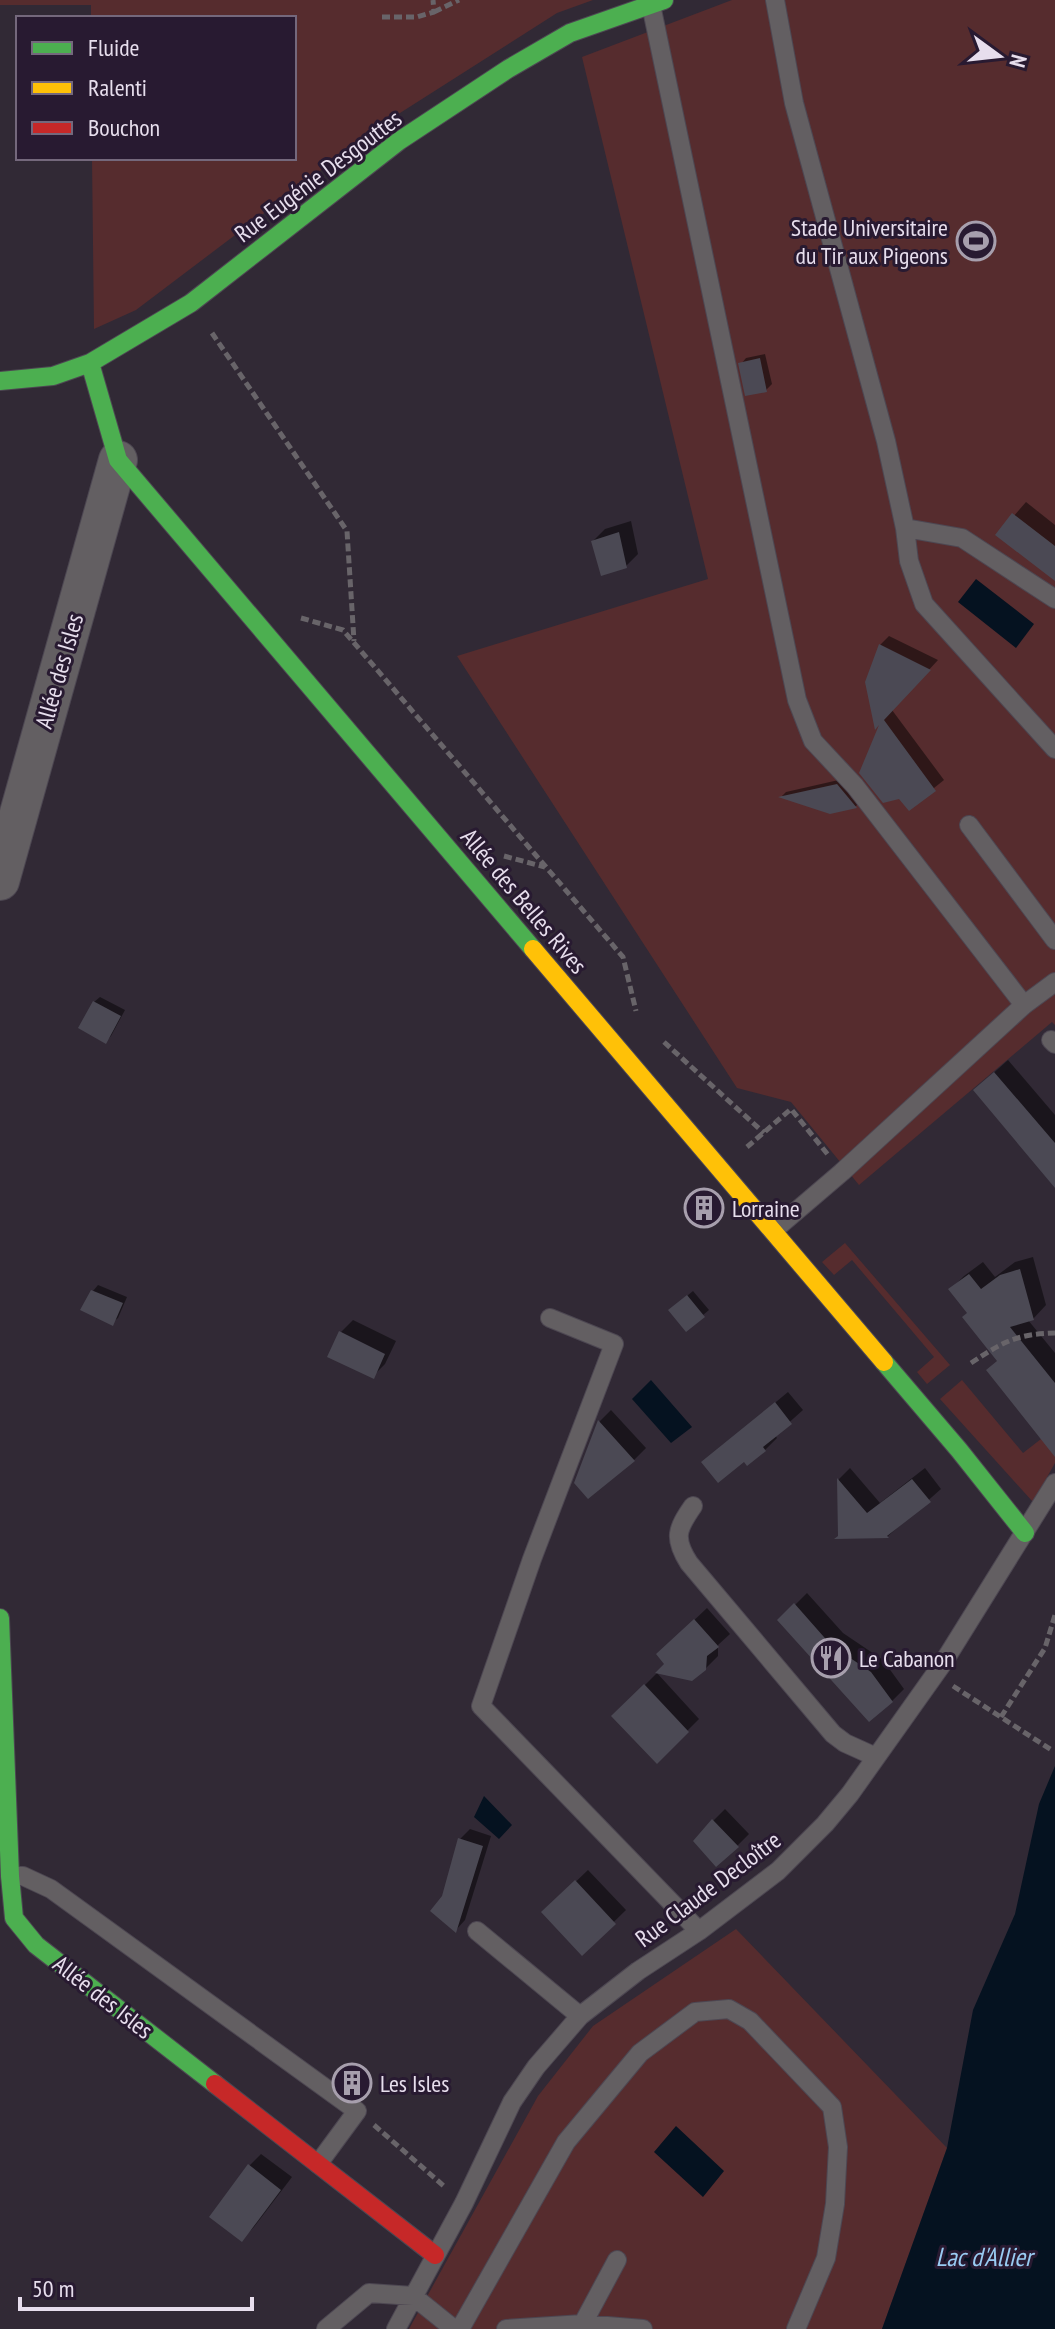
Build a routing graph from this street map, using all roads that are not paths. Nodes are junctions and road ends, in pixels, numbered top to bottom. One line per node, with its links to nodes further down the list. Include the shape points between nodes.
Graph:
1 (775, 0): 6 (lane, via 794,103)
2 (658, 2): 3 (street, Rue Eugénie Desgouttes, via 570,33 508,69 399,141 191,303); 13 (lane, via 797,700 813,741 855,786)
3 (90, 363): 4 (street, Rue Eugénie Desgouttes, via 53,376); 5 (street, Allée des Belles Rives)
4 (0, 381)
5 (118, 460): 10 (street, Allée des Isles); 14 (street, Allée des Belles Rives)
6 (905, 528): 7 (lane, via 962,538); 8 (lane, via 909,561 924,604)
7 (1055, 599)
8 (1055, 749)
9 (969, 825): 11 (lane)
10 (0, 881)
11 (1055, 940)
12 (1055, 982): 13 (lane)
13 (1024, 1005): 14 (lane)
14 (773, 1231): 18 (street, Allée des Belles Rives)
15 (550, 1318): 23 (lane, via 614,1344 481,1706)
16 (1055, 1483): 18 (lane, Rue Claude Decloître)
17 (693, 1506): 20 (lane, via 677,1538 689,1563 833,1734)
18 (1025, 1533): 20 (lane, Rue Claude Decloître)
19 (0, 1618): 21 (street, Allée des Isles)
20 (876, 1757): 23 (lane, Rue Claude Decloître, via 825,1824 778,1871)
21 (10, 1876): 25 (street, Allée des Isles, via 14,1918 36,1945); 25 (lane, via 51,1889 357,2111)
22 (477, 1931): 24 (lane)
23 (699, 1931): 24 (lane, Rue Claude Decloître)
24 (580, 2016): 26 (lane, Rue Claude Decloître, via 512,2102)
25 (318, 2164): 26 (street, Allée des Isles)
26 (435, 2255): 28 (lane, Rue Claude Decloître)
27 (617, 2260): 29 (lane)
28 (413, 2296): 30 (lane, via 369,2293); 31 (lane, Rue Claude Decloître); 32 (lane)
29 (582, 2326): 33 (lane); 34 (lane)
30 (326, 2329)
31 (396, 2329)
32 (457, 2329): 35 (lane, via 566,2142 640,2053 695,2012 729,2009 750,2021 832,2107 838,2147 835,2204 826,2258)
33 (506, 2329)
34 (643, 2329)
35 (796, 2329)

